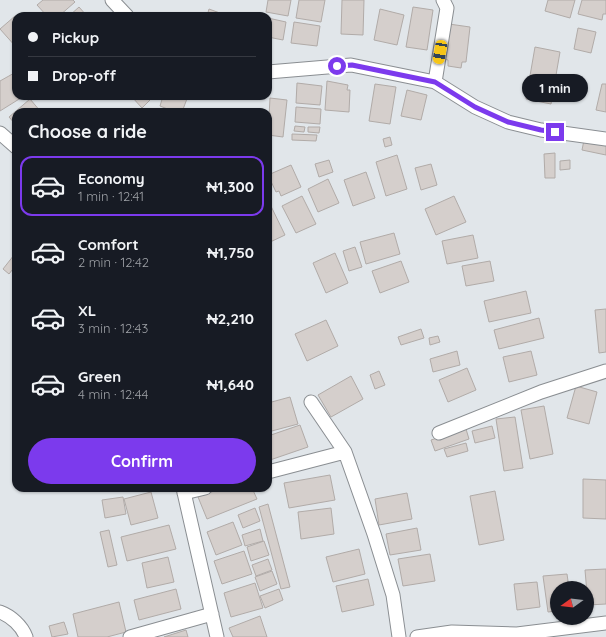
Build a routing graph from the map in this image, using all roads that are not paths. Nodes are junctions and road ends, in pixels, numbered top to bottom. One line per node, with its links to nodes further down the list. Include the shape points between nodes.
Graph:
1 (112, 0): 3 (street)
2 (443, 0): 5 (street, via 447,8)
3 (123, 12)
4 (272, 72): 5 (street, via 352,65)
5 (435, 82): 7 (street, via 475,107 508,122 541,130)
6 (0, 133): 8 (street)
7 (606, 139)
8 (12, 144)
9 (606, 371): 11 (street, via 541,392)
10 (311, 402): 12 (street)
11 (439, 433)
12 (345, 452): 13 (street); 21 (street, via 393,595)
13 (272, 471)
14 (184, 492): 16 (street)
15 (0, 612): 18 (street, via 8,615 24,631)
16 (212, 614): 19 (street); 20 (street)
17 (606, 623): 22 (street, via 517,634 452,632)
18 (26, 637)
19 (130, 637)
20 (217, 637)
21 (400, 637)
22 (417, 637)

